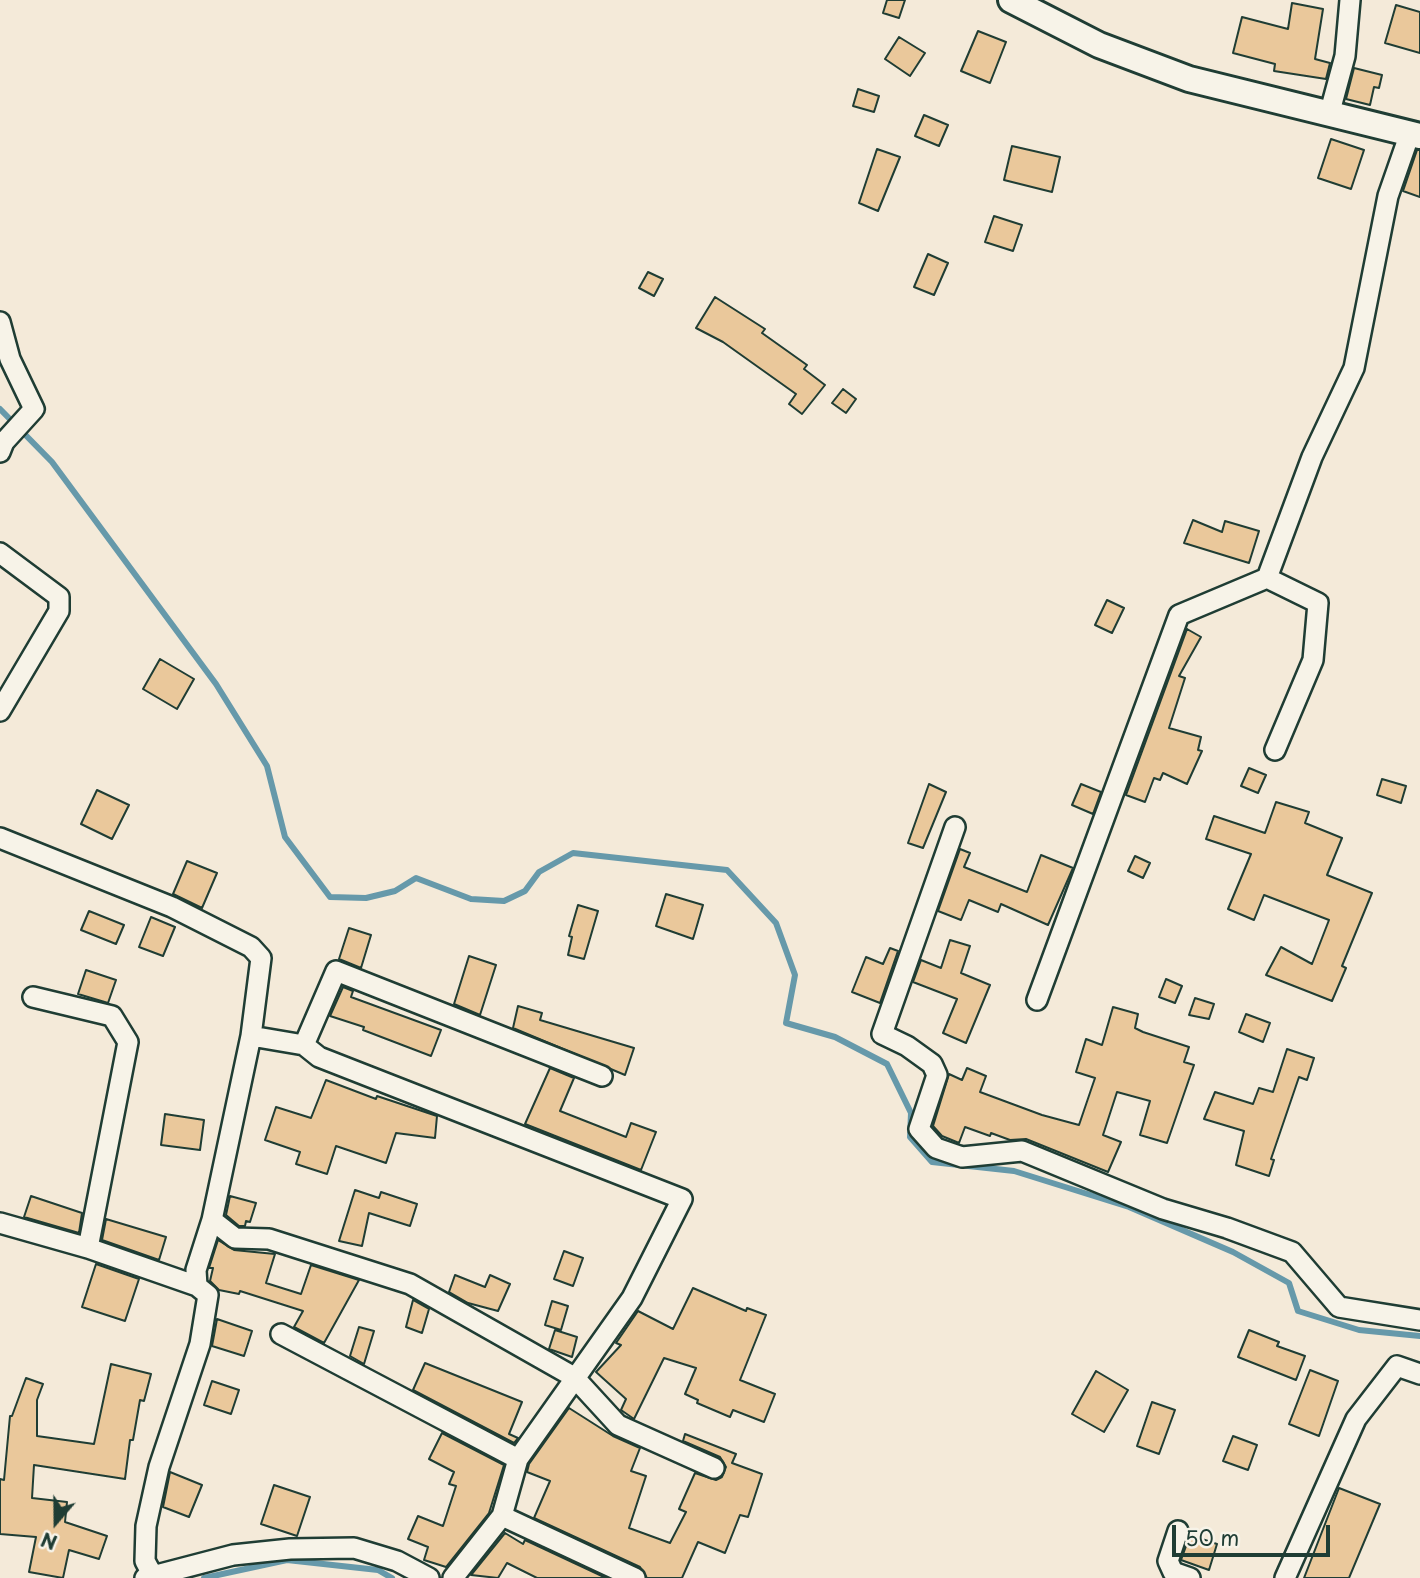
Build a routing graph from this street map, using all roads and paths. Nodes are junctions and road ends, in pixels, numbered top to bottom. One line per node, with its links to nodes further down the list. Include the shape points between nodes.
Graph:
1 (1011, 0): 3 (street, via 1099,45 1189,79)
2 (1350, 0): 3 (street, via 1345,56)
3 (1329, 115): 4 (street)
4 (1415, 134): 8 (street, via 1388,196 1354,368 1312,457)
5 (0, 322): 6 (street, via 10,359 34,409)
6 (2, 447)
7 (0, 553): 9 (street, via 59,597 59,611)
8 (1267, 578): 10 (street, via 1318,603 1313,660); 14 (street, via 1179,615)
9 (0, 711)
10 (1275, 750)
11 (955, 827): 22 (street, via 882,1034 932,1064 937,1075 919,1129 936,1148 962,1157 1022,1151 1163,1209 1292,1252 1339,1307)
12 (0, 838): 15 (street, via 172,906 251,947 261,958)
13 (33, 997): 20 (street, via 112,1016 128,1042)
14 (1037, 1000)
15 (251, 1036): 16 (street); 18 (street)
16 (304, 1045): 17 (street, via 336,971); 25 (street, via 319,1057 682,1199 632,1298)
17 (603, 1076)
18 (212, 1220): 21 (street, via 196,1270); 25 (street, via 235,1238 269,1239 410,1284)
19 (0, 1223): 20 (street)
20 (88, 1248): 21 (street)
21 (197, 1286): 30 (street, via 208,1295 200,1344 159,1467 146,1526)
22 (1420, 1320)
23 (281, 1334): 26 (street)
24 (1420, 1374): 35 (street, via 1397,1366 1356,1419)
25 (574, 1377): 26 (street); 27 (street, via 618,1425)
26 (518, 1459): 28 (street)
27 (715, 1468)
28 (502, 1516): 32 (street); 33 (street)
29 (1178, 1531): 34 (street, via 1168,1561 1173,1572)
30 (149, 1577): 31 (street, via 233,1555 354,1548 397,1561)
31 (429, 1578)
32 (453, 1578)
33 (635, 1578)
34 (1189, 1578)
35 (1285, 1578)

